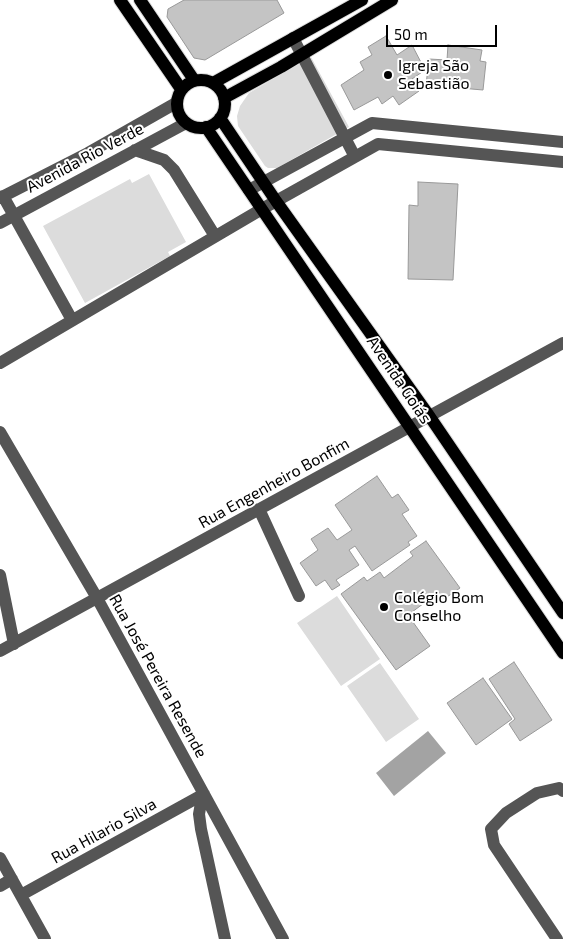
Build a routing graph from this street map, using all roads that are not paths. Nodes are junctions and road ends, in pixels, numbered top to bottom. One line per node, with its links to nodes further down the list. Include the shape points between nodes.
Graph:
1 (140, 0): 7 (main road)
2 (362, 0): 5 (main road)
3 (386, 1): 6 (main road)
4 (126, 2): 9 (main road)
5 (293, 38): 6 (street); 8 (main road)
6 (302, 54): 10 (main road); 15 (street)
7 (194, 80): 8 (main road); 9 (main road)
8 (213, 83): 10 (main road)
9 (181, 89): 11 (main road)
10 (224, 98): 12 (main road)
11 (176, 103): 13 (main road, via 177,111); 22 (street, Avenida Rio Verde)
12 (220, 118): 14 (main road); 20 (main road, Avenida Goiás)
13 (186, 123): 14 (main road); 17 (street, Avenida Rio Verde)
14 (206, 127): 21 (main road, Avenida Goiás)
15 (344, 138): 16 (street, via 372,123); 18 (street); 20 (street)
16 (560, 142): 19 (street)
17 (135, 150): 25 (street, Avenida Rio Verde); 27 (street, via 164,160 174,170)
18 (355, 156): 19 (street, via 378,144); 23 (street)
19 (558, 161)
20 (264, 182): 21 (street); 23 (main road, Avenida Goiás)
21 (250, 190): 24 (main road, Avenida Goiás)
22 (2, 197): 25 (street)
23 (276, 201): 24 (street); 31 (main road, Avenida Goiás)
24 (262, 209): 27 (street); 32 (main road, Avenida Goiás)
25 (14, 215): 26 (street, Avenida Rio Verde); 28 (street)
26 (0, 222)
27 (215, 236): 28 (street)
28 (72, 320): 30 (street)
29 (563, 343): 31 (street, Rua Engenheiro Bonfim)
30 (0, 363)
31 (430, 417): 32 (street, Rua Engenheiro Bonfim); 38 (main road, Avenida Goiás)
32 (411, 428): 34 (street, Rua Engenheiro Bonfim); 41 (main road, Avenida Goiás)
33 (0, 432): 37 (street, Rua José Pereira Resende)
34 (259, 509): 36 (street); 37 (street, Rua Engenheiro Bonfim)
35 (0, 576): 39 (street)
36 (299, 596)
37 (97, 598): 39 (street, Rua Engenheiro Bonfim); 43 (street, Rua José Pereira Resende)
38 (563, 613)
39 (14, 644): 40 (street, Rua Engenheiro Bonfim)
40 (0, 651)
41 (563, 653)
42 (563, 791): 51 (street, via 559,788 537,793 506,813 491,829 494,845)
43 (204, 794): 47 (street, Rua Hilario Silva); 49 (street, via 201,829); 50 (street, Rua José Pereira Resende)
44 (0, 858): 45 (street)
45 (12, 879): 46 (street); 47 (street)
46 (0, 886)
47 (21, 895): 48 (street)
48 (45, 939)
49 (225, 939)
50 (283, 939)
51 (557, 939)

